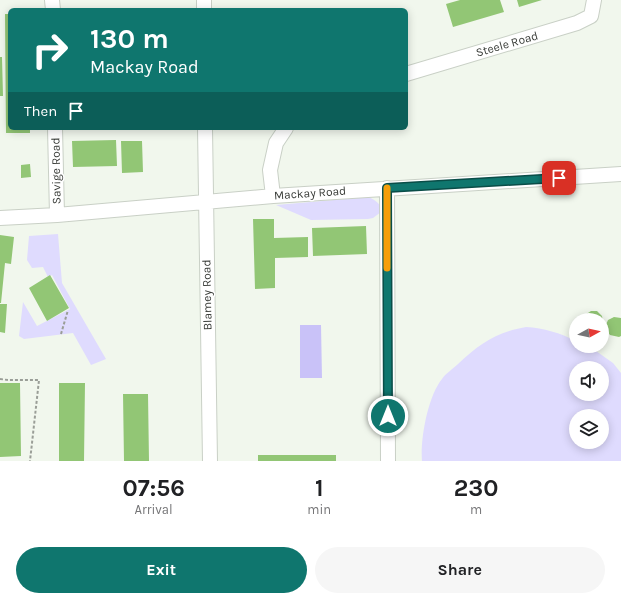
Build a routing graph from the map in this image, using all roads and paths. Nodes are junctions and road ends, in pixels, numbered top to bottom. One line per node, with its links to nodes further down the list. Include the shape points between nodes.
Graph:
1 (594, 0): 2 (street, Steele Road, via 591,16 577,23)
2 (408, 73)
3 (55, 130): 10 (street, Savige Road)
4 (204, 130): 9 (street, Blamey Road)
5 (285, 130): 8 (street, via 276,143 270,170)
6 (621, 174): 7 (street, Mackay Road)
7 (387, 188): 8 (street, Mackay Road); 17 (street)
8 (272, 196): 9 (street, Mackay Road)
9 (205, 201): 10 (street, Mackay Road); 16 (street, Blamey Road)
10 (57, 215): 11 (street, Mackay Road)
11 (0, 218)
12 (68, 310): 13 (path)
13 (61, 334)
14 (0, 378): 15 (path, via 39,380)
15 (30, 461)
16 (210, 461)
17 (388, 461)

